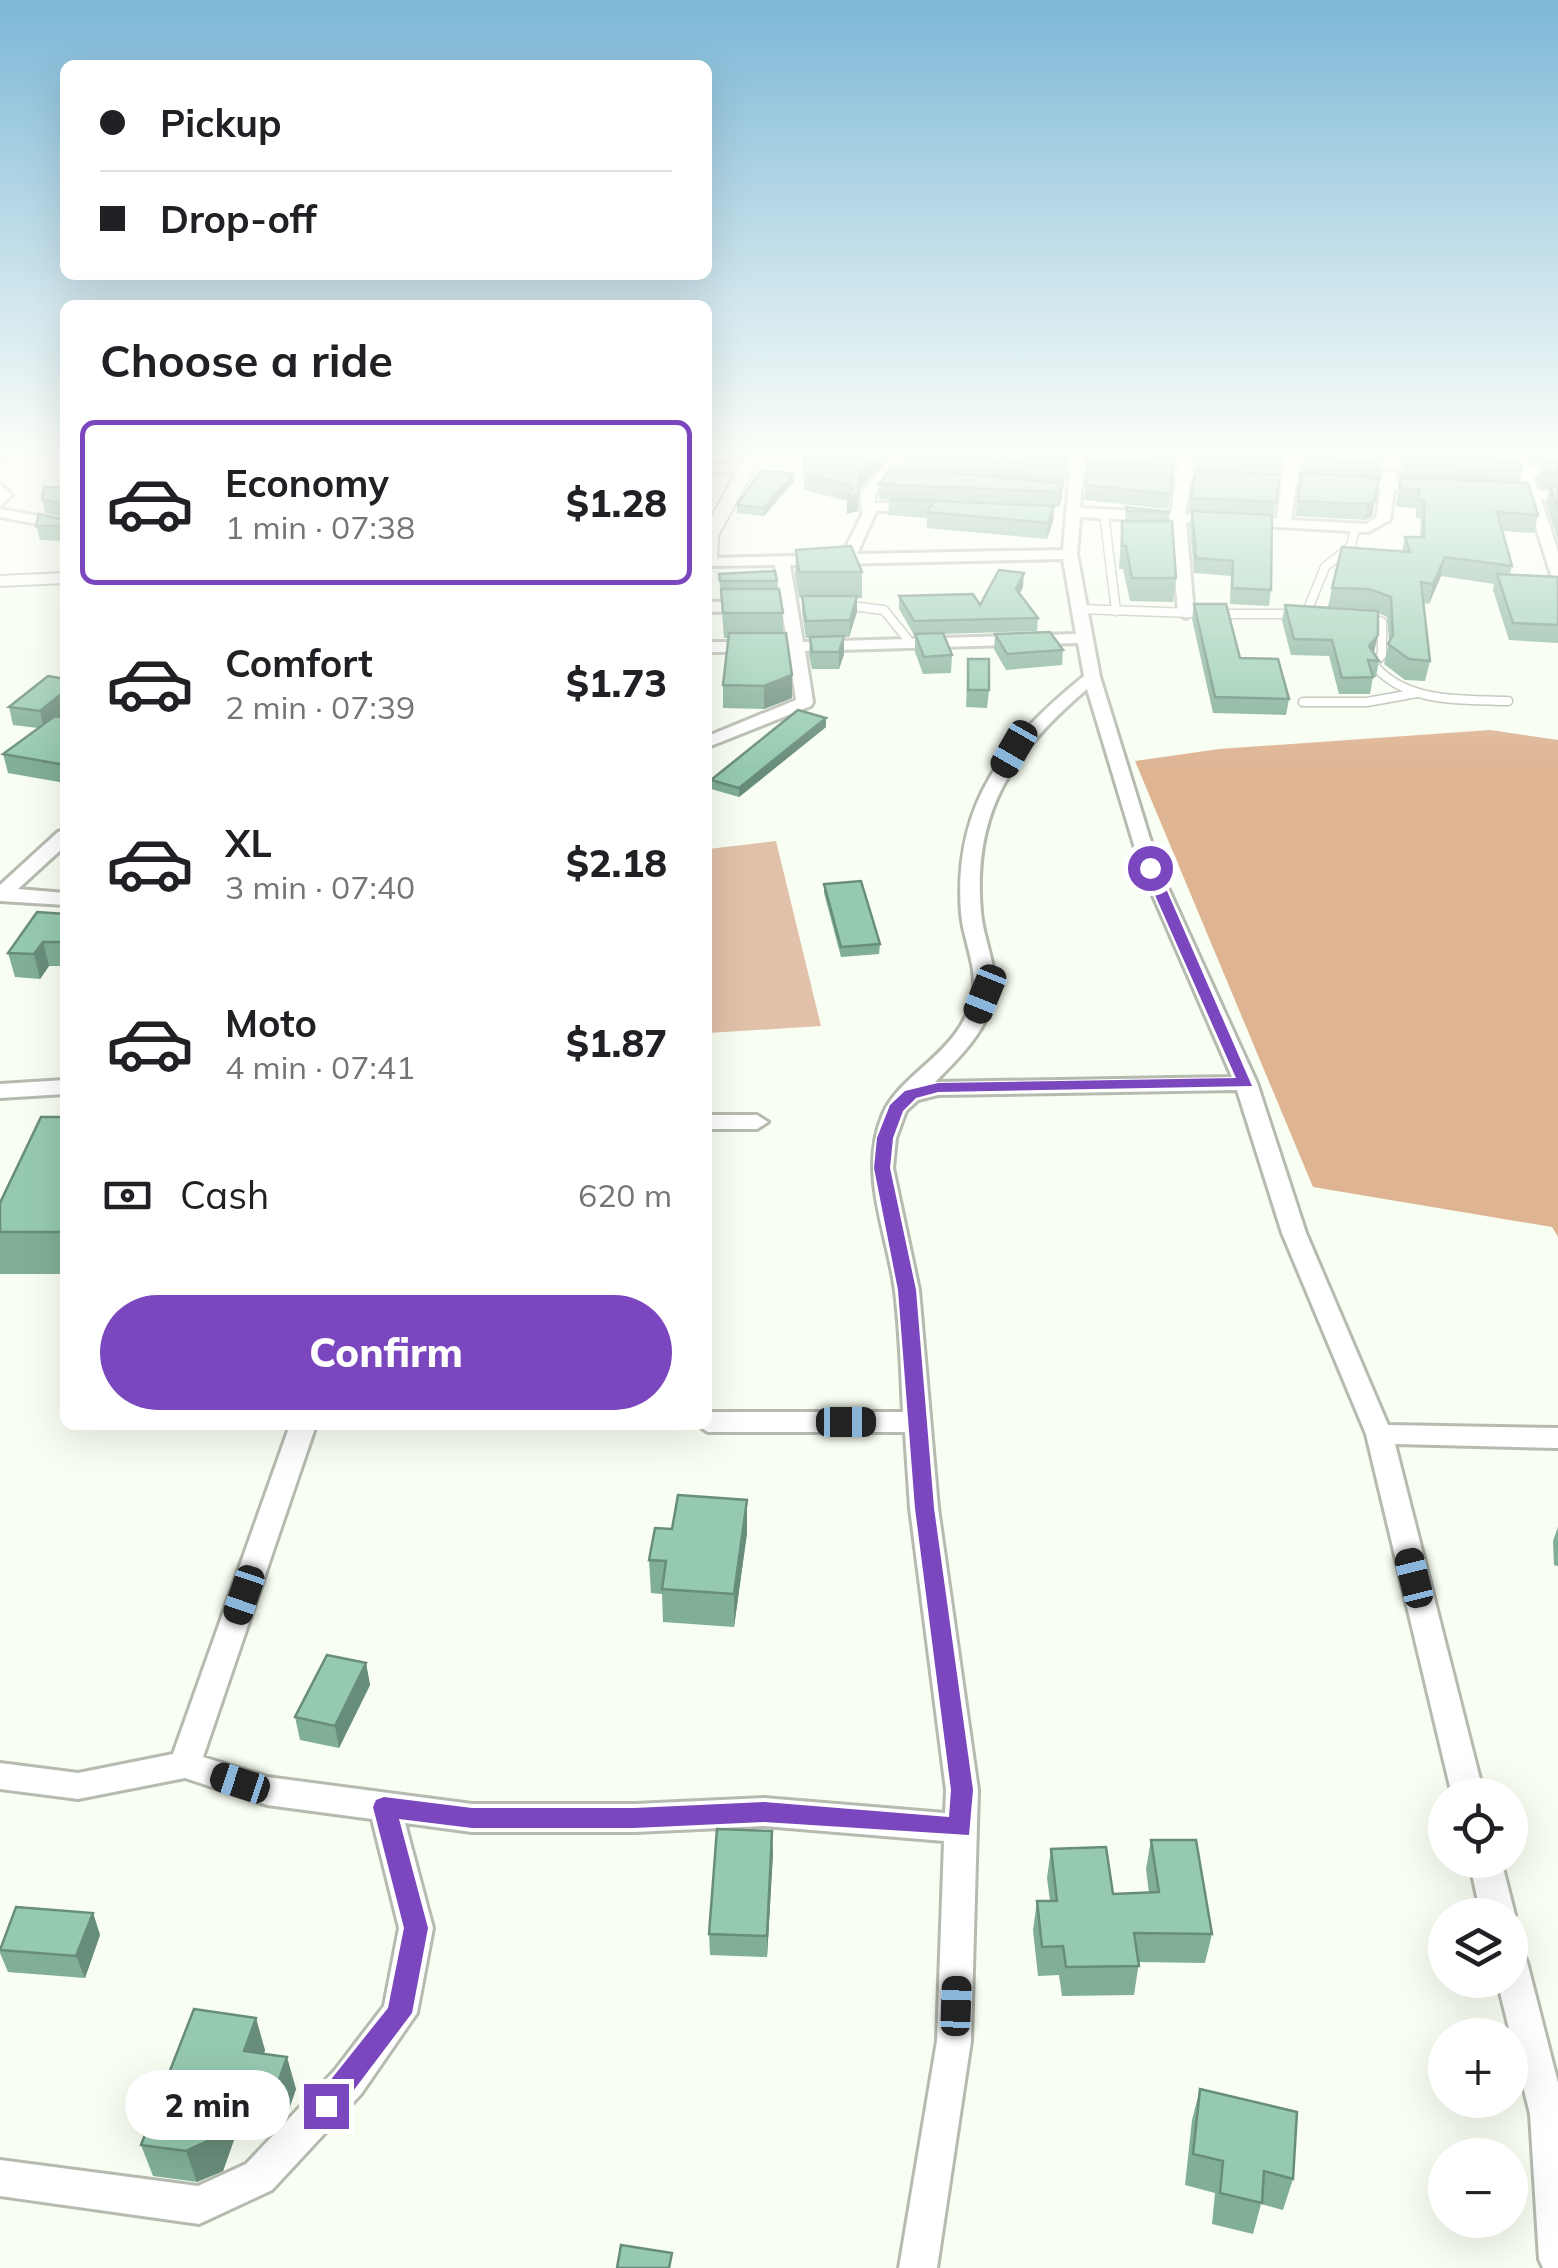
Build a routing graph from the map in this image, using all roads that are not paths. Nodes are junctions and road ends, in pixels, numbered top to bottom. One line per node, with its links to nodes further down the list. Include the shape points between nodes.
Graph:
1 (1070, 554): 15 (street)
2 (849, 555): 7 (street)
3 (1043, 555): 7 (street)
4 (1107, 555): 16 (lane)
5 (1181, 555): 17 (street)
6 (1340, 555): 18 (lane, via 1325,567)
7 (846, 561): 9 (street)
8 (712, 562): 9 (street)
9 (782, 562): 12 (street)
10 (60, 578): 11 (street)
11 (0, 581)
12 (798, 605): 14 (street); 24 (street)
13 (824, 605): 22 (lane, via 875,606)
14 (712, 607)
15 (1080, 610): 16 (lane); 21 (street)
16 (1116, 611): 17 (lane)
17 (1186, 613): 18 (lane)
18 (1306, 614): 19 (lane)
19 (1326, 615)
20 (1346, 616): 26 (lane, via 1382,622 1382,655 1373,664 1379,675)
21 (1085, 638): 22 (street); 25 (street)
22 (909, 641): 24 (street)
23 (712, 647): 24 (street)
24 (796, 647): 29 (street, via 805,702)
25 (1092, 677): 33 (street, via 1150,868); 36 (street, via 1014,749 977,815 968,877 985,994 970,1032)
26 (1418, 693): 27 (lane); 28 (lane, via 1367,702)
27 (1508, 701)
28 (1302, 702)
29 (712, 740)
30 (60, 841): 31 (street)
31 (1, 894): 32 (street)
32 (60, 900)
33 (1246, 1083): 36 (street, via 938,1088); 42 (street, via 1294,1233)
34 (60, 1086): 35 (street)
35 (0, 1091)
36 (910, 1095): 40 (street, via 896,1109 882,1168 907,1290)
37 (712, 1122): 38 (street)
38 (756, 1122)
39 (712, 1422): 40 (street)
40 (916, 1422): 48 (street, via 962,1790)
41 (301, 1430): 44 (street)
42 (1378, 1434): 43 (street); 46 (street)
43 (1558, 1438)
44 (185, 1765): 45 (street, via 78,1786); 47 (street, via 267,1792)
45 (0, 1776)
46 (1464, 1778)
47 (384, 1807): 48 (street, via 472,1818 764,1812); 50 (street, via 416,1928 400,2013 348,2082 258,2177 198,2205)
48 (960, 1828): 52 (street, via 954,2042)
49 (1519, 1998): 51 (street, via 1548,2114)
50 (0, 2178)
51 (1558, 2259)
52 (918, 2268)

